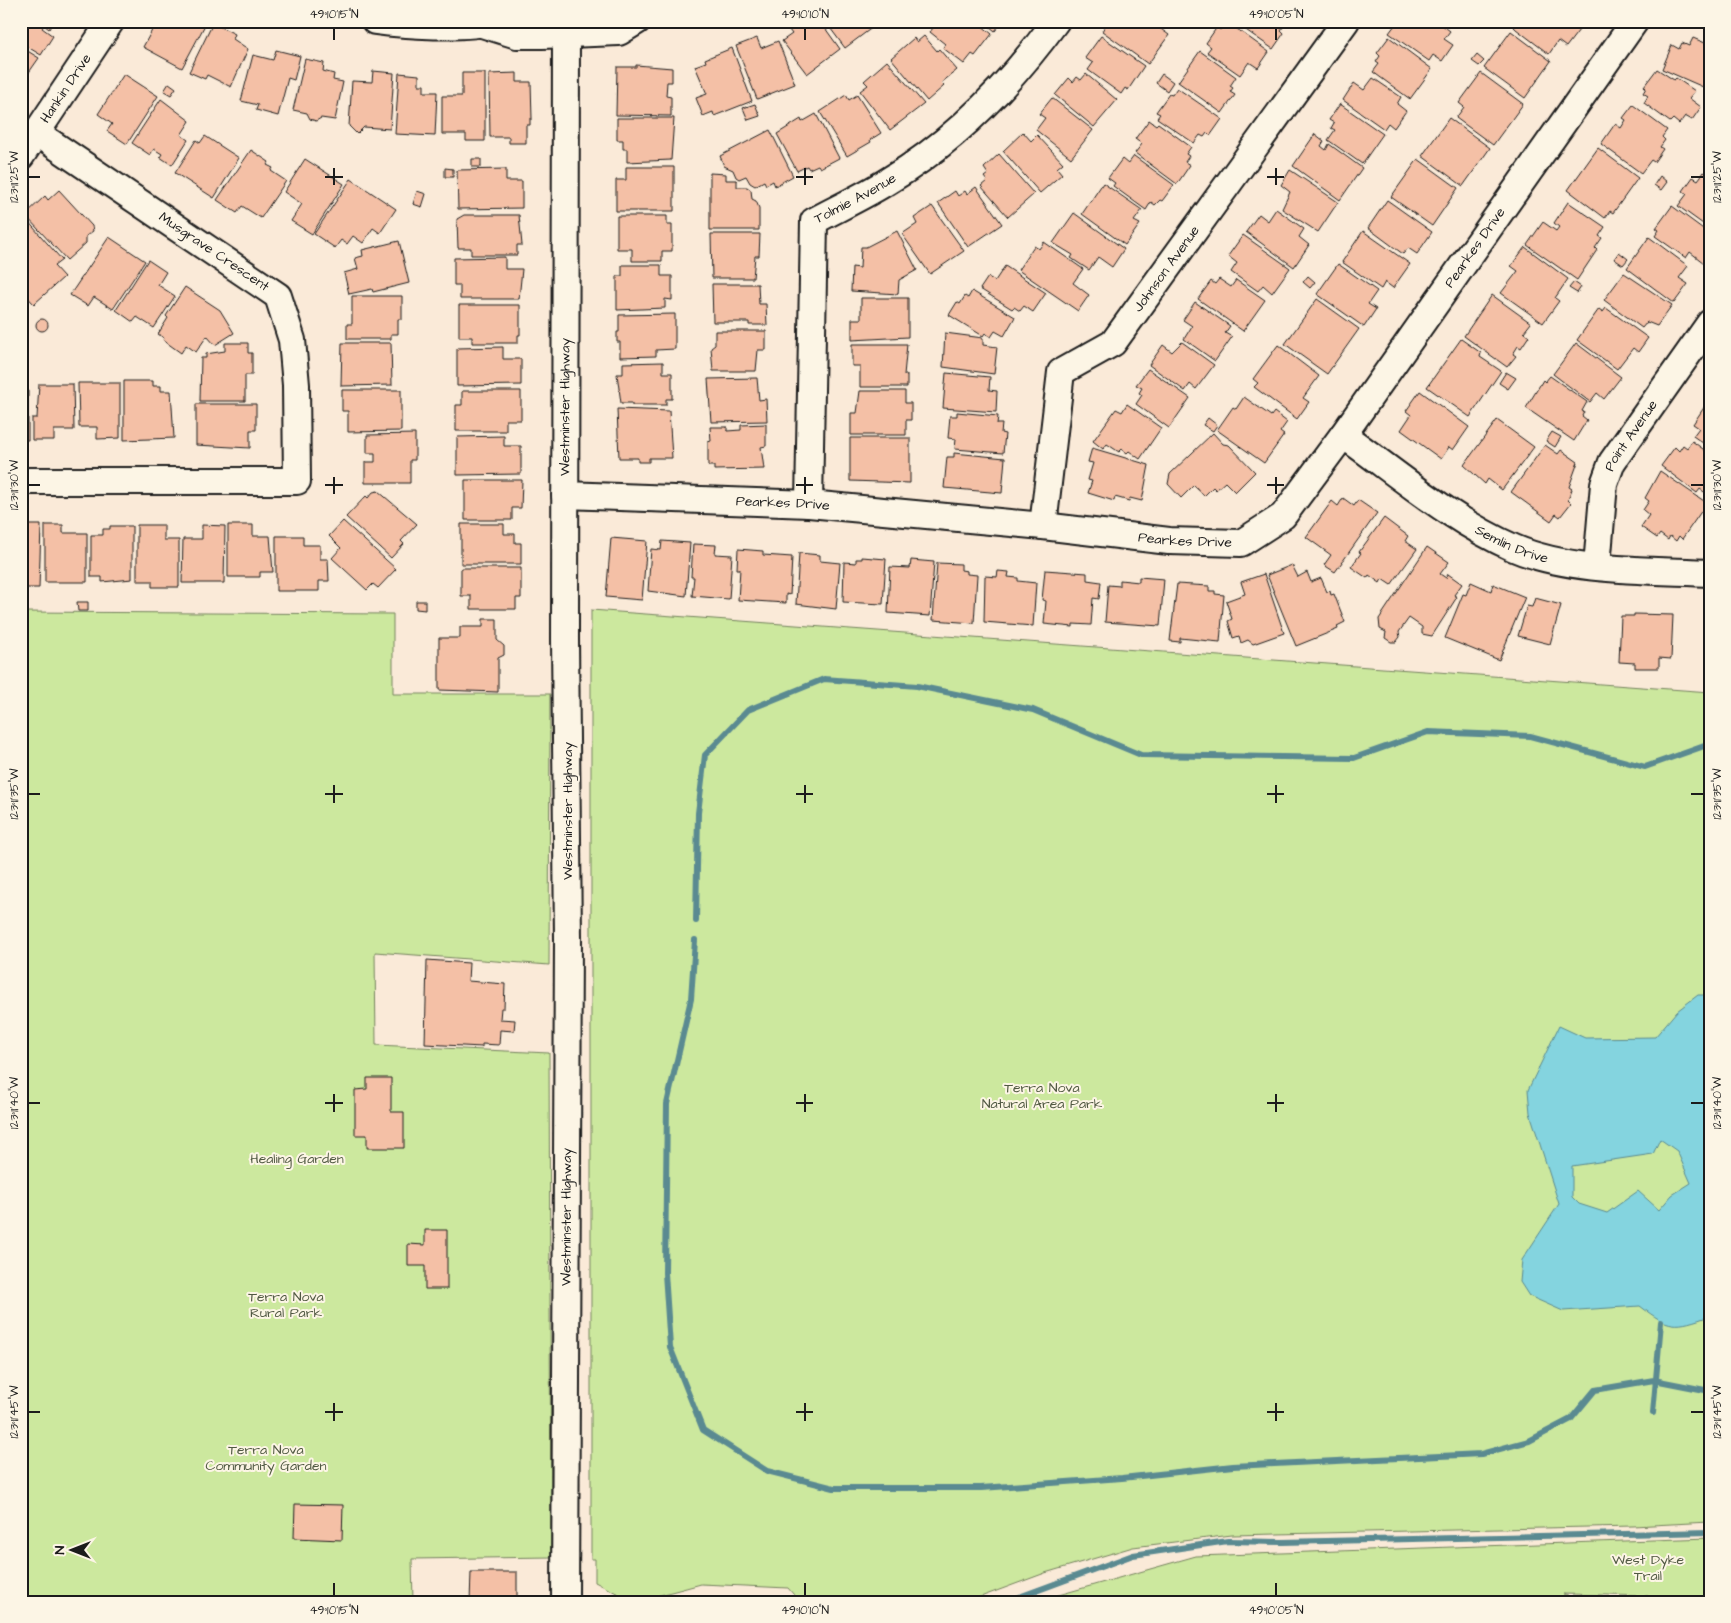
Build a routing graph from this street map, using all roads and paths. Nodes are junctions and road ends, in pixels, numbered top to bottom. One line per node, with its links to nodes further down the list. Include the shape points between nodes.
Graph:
1 (111, 21): 9 (street, Hankin Drive)
2 (375, 21): 7 (street)
3 (637, 21): 8 (street, via 619,32)
4 (1056, 21): 15 (street, Tolmie Avenue, via 984,108 889,181 814,221)
5 (1346, 21): 16 (street, Johnson Avenue, via 1113,342 1061,372)
6 (1635, 21): 12 (street, Pearkes Drive)
7 (487, 23): 8 (street, via 517,35)
8 (566, 28): 14 (street, Westminster Highway)
9 (38, 134): 10 (street, Hankin Drive); 13 (street, Musgrave Crescent, via 278,296 292,340 297,481)
10 (21, 156)
11 (1710, 323): 17 (street, Point Avenue, via 1622,445 1609,469 1603,492)
12 (1343, 435): 16 (street, Pearkes Drive, via 1283,516 1240,543 1169,541); 17 (street, Semlin Drive, via 1478,530 1508,545 1550,559)
13 (21, 481)
14 (566, 495): 15 (street, Pearkes Drive); 19 (street, Westminster Highway)
15 (809, 504): 16 (street, Pearkes Drive)
16 (1042, 526)
17 (1597, 566): 18 (street, Semlin Drive)
18 (1710, 573)
19 (565, 1602)

